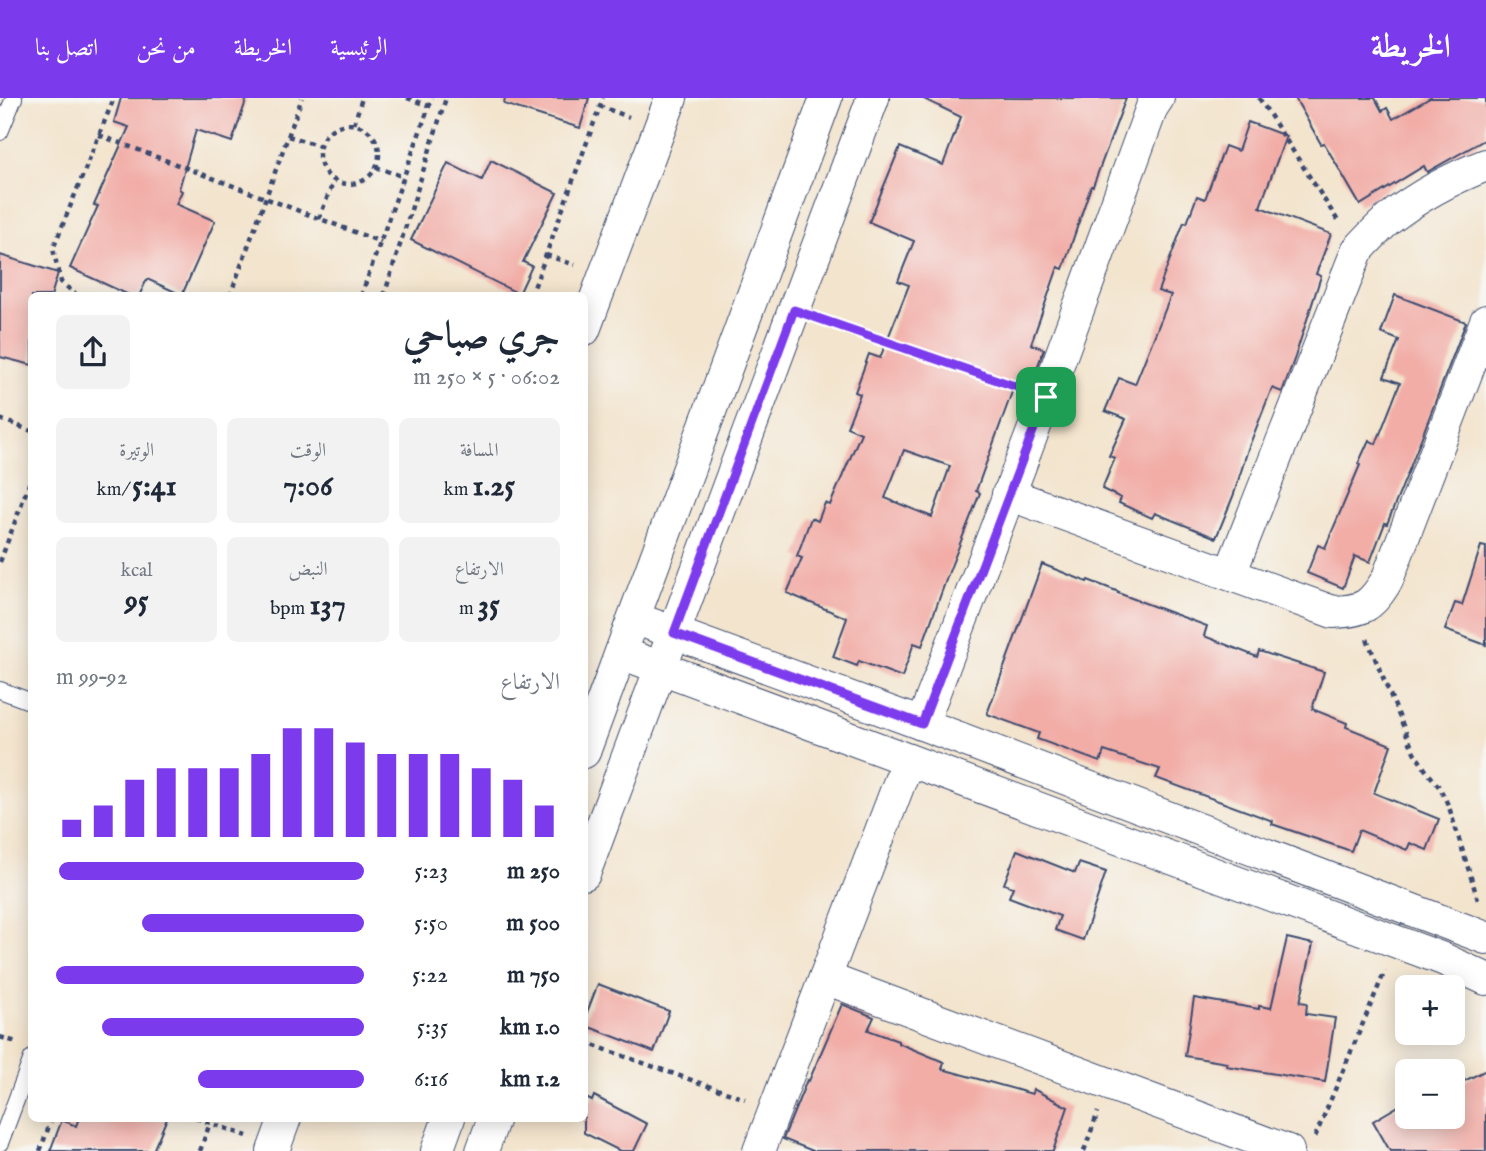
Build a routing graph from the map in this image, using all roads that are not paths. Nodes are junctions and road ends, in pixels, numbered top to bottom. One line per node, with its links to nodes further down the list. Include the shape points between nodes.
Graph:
1 (14, 98): 6 (lane)
2 (671, 98): 8 (street)
3 (826, 98): 12 (street)
4 (873, 98): 13 (street)
5 (1158, 98): 10 (street)
6 (0, 132)
7 (1486, 165): 11 (street, via 1412,202 1357,251)
8 (588, 319)
9 (1486, 321): 11 (street, via 1387,580 1375,600 1356,611 1333,612)
10 (1008, 494): 11 (street); 18 (street)
11 (1230, 574)
12 (634, 618): 13 (street); 14 (street)
13 (674, 633): 15 (street); 18 (street)
14 (621, 653): 15 (street); 19 (street)
15 (661, 668): 20 (street); 21 (street)
16 (0, 690): 17 (lane)
17 (28, 700)
18 (922, 724): 22 (street)
19 (588, 741)
20 (908, 760): 23 (street); 24 (street)
21 (588, 863)
22 (1486, 938)
23 (1485, 977)
24 (825, 978): 29 (street, via 1108,1084); 32 (street)
25 (28, 1069): 28 (lane)
26 (448, 1122): 30 (street)
27 (493, 1122): 31 (street)
28 (0, 1143)
29 (1301, 1145)
30 (437, 1151)
31 (482, 1151)
32 (759, 1151)

